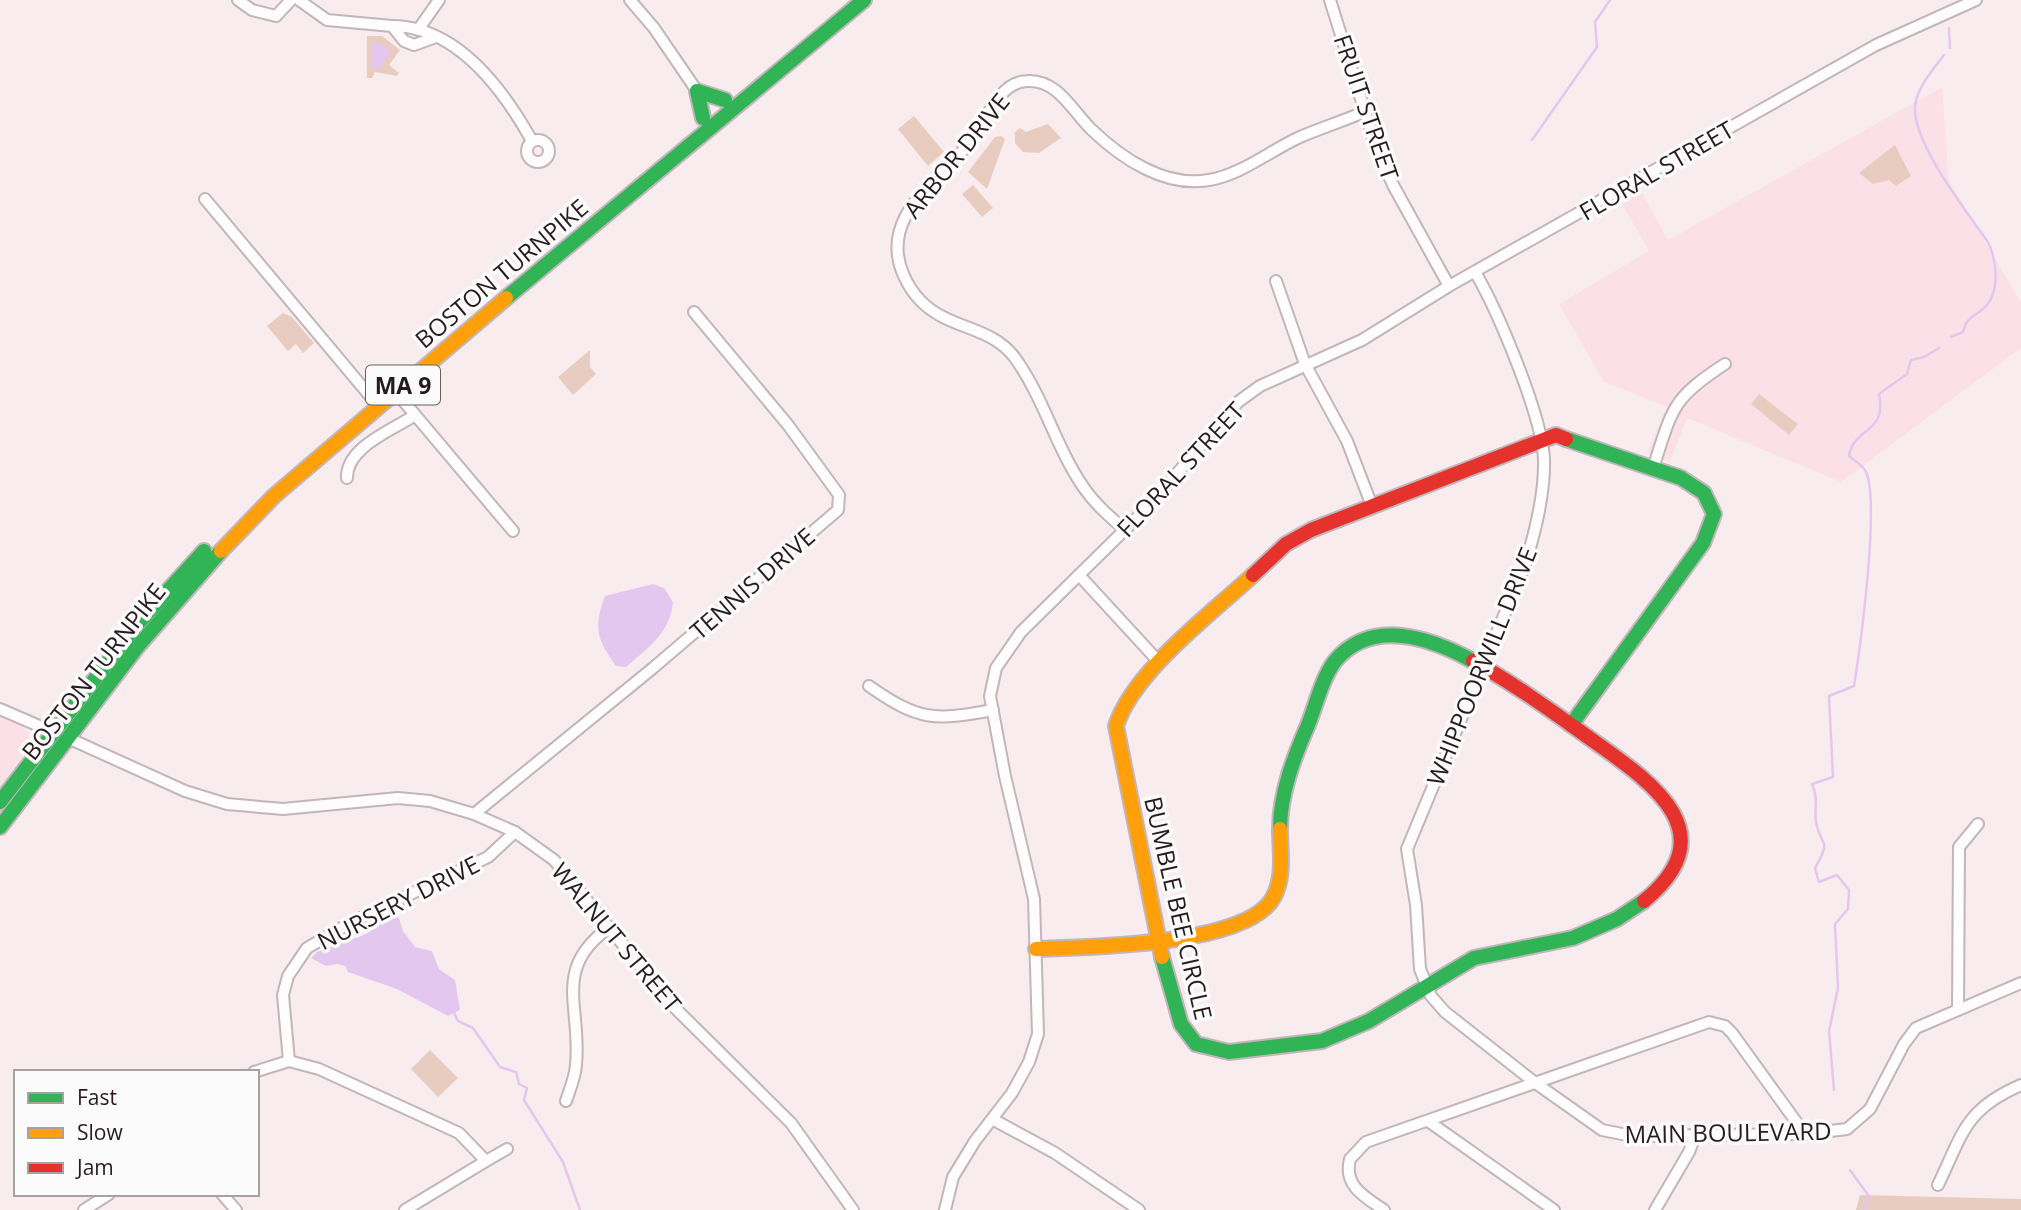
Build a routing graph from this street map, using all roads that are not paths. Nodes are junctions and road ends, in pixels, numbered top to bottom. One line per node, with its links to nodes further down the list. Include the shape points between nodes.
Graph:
1 (238, 0): 2 (street, via 252,10 276,16)
2 (291, 0)
3 (299, 0): 10 (street, via 327,20)
4 (439, 0): 11 (street)
5 (630, 0): 13 (street)
6 (844, 0): 14 (main road, BOSTON TURNPIKE / MA 9)
7 (864, 0): 25 (main road, BOSTON TURNPIKE / MA 9)
8 (1330, 0): 15 (street, FRUIT STREET)
9 (1976, 0): 19 (street, FLORAL STREET, via 1876,45)
10 (392, 26): 11 (street); 12 (street, via 404,41 414,45)
11 (418, 30): 12 (street)
12 (436, 37): 17 (street, via 481,69)
13 (697, 91): 14 (main road); 16 (main road)
14 (724, 100): 16 (main road, BOSTON TURNPIKE / MA 9)
15 (1364, 112): 21 (street, FRUIT STREET, via 1393,186); 32 (street, ARBOR DRIVE, via 1299,138 1223,177 1189,181 1155,173 1130,160 1092,131 1054,88 1027,81 1007,89 971,142 912,203 900,225 896,249 908,286 934,313 992,337 1013,355 1083,486)
16 (703, 118): 26 (main road, BOSTON TURNPIKE / MA 9)
17 (532, 141)
18 (205, 199): 26 (street)
19 (1475, 272): 21 (street, FLORAL STREET); 28 (street, WHIPPOORWILL DRIVE, via 1496,313)
20 (1276, 281): 23 (street)
21 (1449, 286): 23 (street, FLORAL STREET, via 1362,340)
22 (694, 312): 44 (street, TENNIS DRIVE, via 819,465 839,495 838,510)
23 (1305, 364): 31 (street, via 1347,441); 32 (street, FLORAL STREET, via 1238,402)
24 (1725, 364): 29 (street, via 1679,399)
25 (395, 391): 27 (street); 42 (main road, BOSTON TURNPIKE / MA 9, via 240,531 138,646)
26 (370, 396): 41 (main road, BOSTON TURNPIKE / MA 9, via 275,480 177,579)
27 (415, 415): 30 (street, via 355,456); 33 (street)
28 (1541, 440): 29 (main road, via 1566,437); 31 (main road, BUMBLE BEE CIRCLE); 36 (street, WHIPPOORWILL DRIVE, via 1544,471 1533,538)
29 (1653, 468): 40 (main road, via 1704,493 1714,514 1710,531)
30 (347, 478)
31 (1372, 506): 35 (main road, BUMBLE BEE CIRCLE, via 1286,544)
32 (1125, 530): 34 (street, FLORAL STREET)
33 (513, 531)
34 (1079, 575): 35 (street); 39 (street, FLORAL STREET, via 1008,647 991,687)
35 (1159, 662): 49 (main road, BUMBLE BEE CIRCLE, via 1128,695 1116,726)
36 (1482, 666): 40 (main road, BUMBLE BEE CIRCLE); 49 (main road, BUMBLE BEE CIRCLE, via 1424,639 1390,632 1361,640 1339,657 1302,738 1286,788 1280,823 1282,875 1266,909 1246,922); 52 (street, WHIPPOORWILL DRIVE, via 1407,849)
37 (869, 686): 39 (street, via 906,709 932,718)
38 (0, 709): 41 (street)
39 (993, 710): 50 (street, FLORAL STREET, via 1034,899)
40 (1571, 725): 52 (main road, BUMBLE BEE CIRCLE, via 1647,779 1672,809 1682,839 1672,875 1637,905 1593,932 1481,955)
41 (53, 732): 43 (main road, BOSTON TURNPIKE / MA 9)
42 (68, 738): 44 (street, WALNUT STREET, via 185,792 227,804 283,809 398,798 430,801); 46 (main road, BOSTON TURNPIKE / MA 9)
43 (0, 802)
44 (474, 814): 47 (street, WALNUT STREET)
45 (1978, 824): 53 (street, via 1959,847)
46 (0, 827)
47 (515, 832): 48 (street, WALNUT STREET, via 554,860); 54 (street, NURSERY DRIVE, via 488,857 307,948 283,995)
48 (610, 927): 58 (street, via 585,948 576,966 572,986 577,1063); 71 (street, WALNUT STREET, via 673,1006 791,1123)
49 (1160, 944): 50 (main road, BUMBLE BEE CIRCLE); 52 (main road, BUMBLE BEE CIRCLE, via 1181,1029 1195,1044 1211,1051 1328,1040 1369,1021)
50 (1036, 949): 59 (street, FLORAL STREET, via 1038,1034 1029,1062)
51 (2021, 983): 53 (street, MAIN BOULEVARD)
52 (1424, 984): 56 (street, MAIN BOULEVARD, via 1445,1012)
53 (1958, 1009): 62 (street, MAIN BOULEVARD, via 1914,1030 1870,1109 1857,1123 1840,1131)
54 (289, 1061): 55 (street); 64 (street, via 319,1069 459,1133)
55 (259, 1070)
56 (1534, 1082): 60 (street); 61 (street, MAIN BOULEVARD, via 1609,1133); 62 (street, via 1697,1025 1718,1023 1732,1033)
57 (2021, 1085): 65 (street, via 1980,1107)
58 (566, 1101)
59 (994, 1120): 72 (street, FLORAL STREET, via 953,1178); 73 (street, via 1055,1153)
60 (1428, 1121): 74 (street, via 1366,1142 1350,1159 1348,1175 1353,1186); 75 (street)
61 (1696, 1134): 62 (street, MAIN BOULEVARD); 76 (street)
62 (1805, 1134)
63 (507, 1149): 64 (street)
64 (486, 1161): 70 (street)
65 (1938, 1185)
66 (106, 1196): 68 (street)
67 (224, 1196): 69 (street)
68 (84, 1210)
69 (236, 1210)
70 (405, 1210)
71 (853, 1210)
72 (945, 1210)
73 (1139, 1210)
74 (1384, 1210)
75 (1554, 1210)
76 (1655, 1210)

